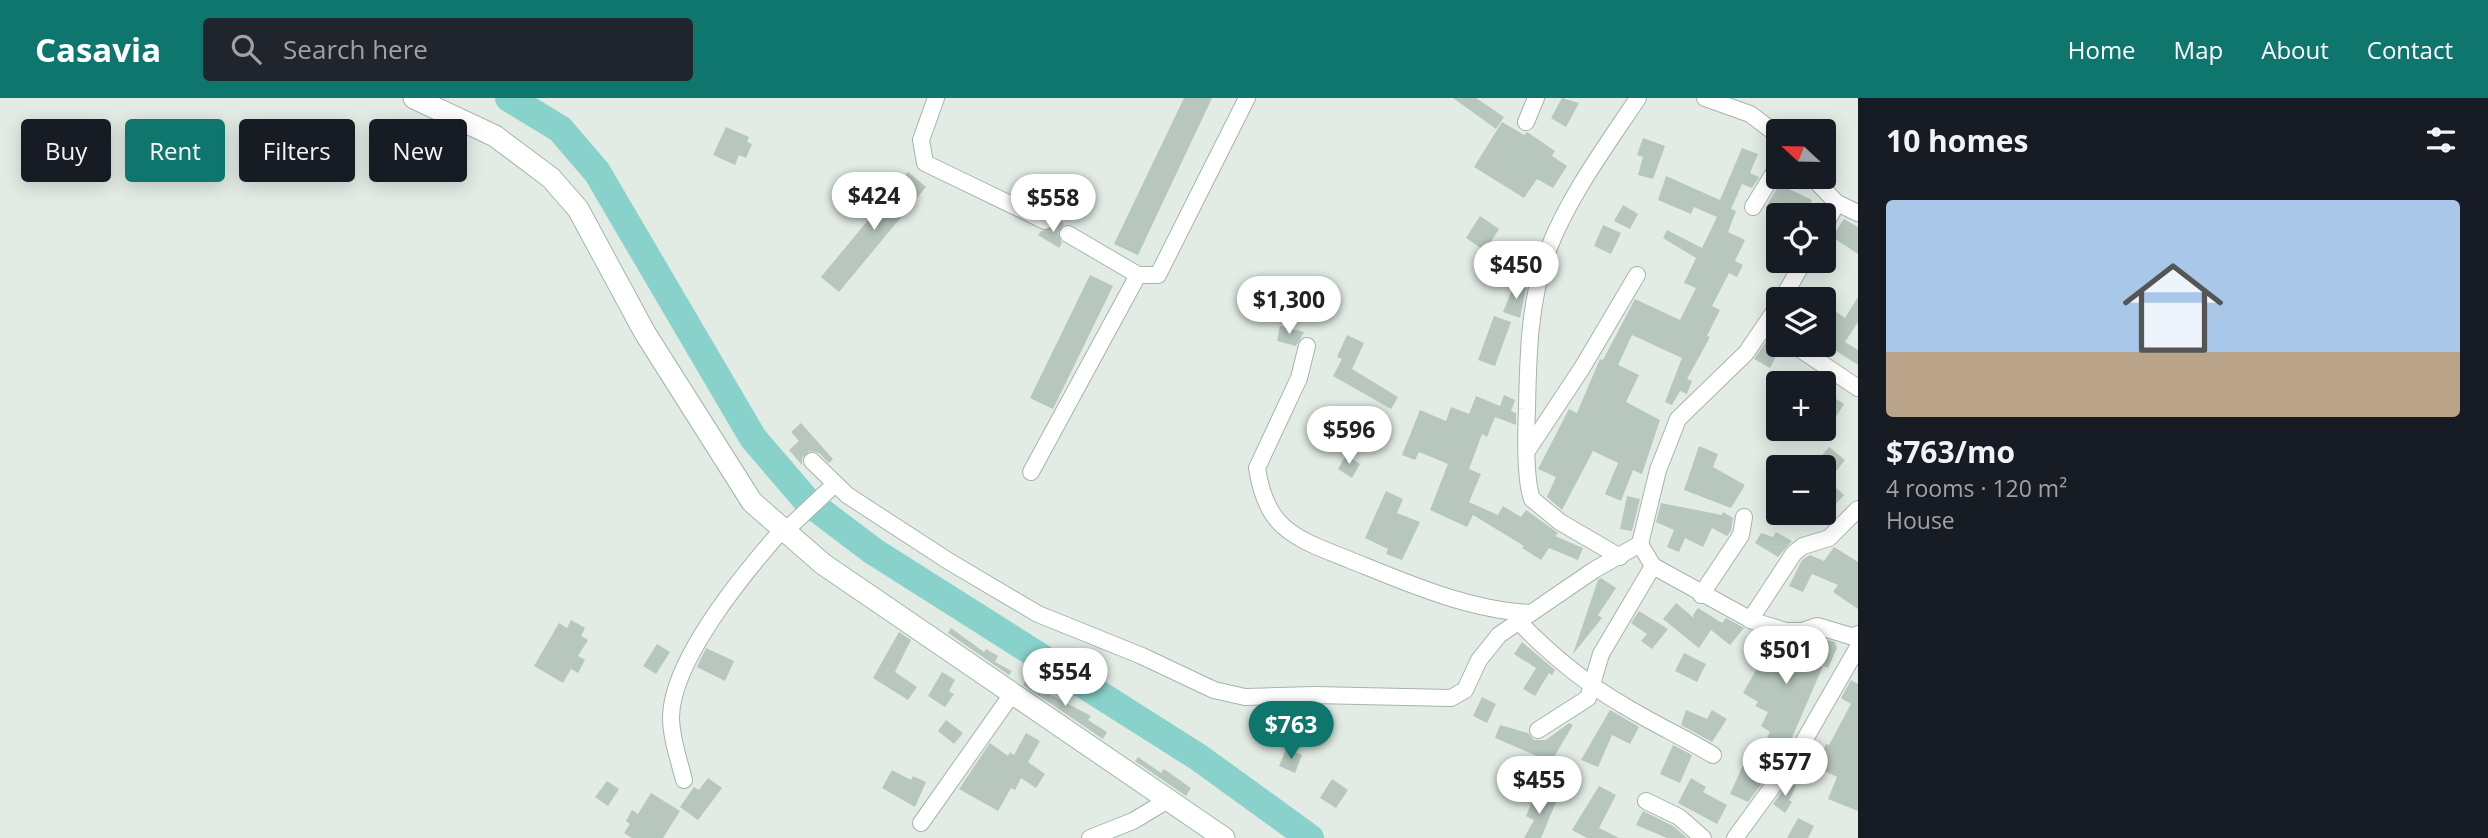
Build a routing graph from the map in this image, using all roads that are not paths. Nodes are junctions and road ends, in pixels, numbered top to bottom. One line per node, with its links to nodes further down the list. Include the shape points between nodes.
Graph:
1 (414, 98): 28 (street, via 524,154 579,209 645,332 729,468 752,502)
2 (936, 98): 14 (street, via 920,140 925,163)
3 (1247, 98): 16 (street, via 1163,268 1152,277)
4 (1536, 98): 7 (street)
5 (1638, 98): 22 (street, via 1572,203 1544,263 1527,366)
6 (1705, 98): 8 (street, via 1750,114)
7 (1525, 122)
8 (1766, 126)
9 (1766, 186): 12 (street)
10 (1824, 189): 11 (street)
11 (1837, 203): 13 (street)
12 (1753, 207)
13 (1858, 213)
14 (1045, 221)
15 (1068, 234): 16 (street)
16 (1138, 275): 24 (street)
17 (1637, 275): 22 (street)
18 (1766, 336): 29 (street, via 1678,419 1658,470)
19 (1307, 346): 33 (street, via 1299,377 1257,468 1273,516 1284,528 1320,547 1413,585)
20 (1812, 357): 21 (street)
21 (1858, 388)
22 (1527, 452): 30 (street, via 1532,499 1560,522)
23 (813, 461): 25 (street)
24 (1031, 472)
25 (829, 489): 28 (street); 33 (street, via 847,495 1038,614 1228,694 1455,698 1465,690 1488,648)
26 (1858, 509): 34 (street, via 1829,538 1794,553)
27 (1744, 517): 32 (street, via 1741,535)
28 (783, 531): 38 (street, via 823,564); 41 (street, via 734,588 684,666 671,718)
29 (1640, 544): 30 (street); 31 (street)
30 (1620, 556): 33 (street)
31 (1653, 566): 32 (street); 37 (street, via 1601,654)
32 (1701, 595): 34 (street)
33 (1524, 617): 37 (street, via 1565,665)
34 (1750, 620): 35 (street, via 1786,631 1817,626)
35 (1858, 634)
36 (1858, 647): 48 (street, via 1797,753)
37 (1592, 683): 39 (street, via 1588,698); 40 (street, via 1622,705)
38 (1012, 694): 42 (street); 44 (street)
39 (1538, 730)
40 (1713, 755)
41 (684, 780)
42 (1168, 800): 45 (street, via 1133,821); 46 (street)
43 (1646, 801): 47 (street, via 1678,817)
44 (921, 823)
45 (1090, 838)
46 (1224, 838)
47 (1703, 838)
48 (1735, 838)

